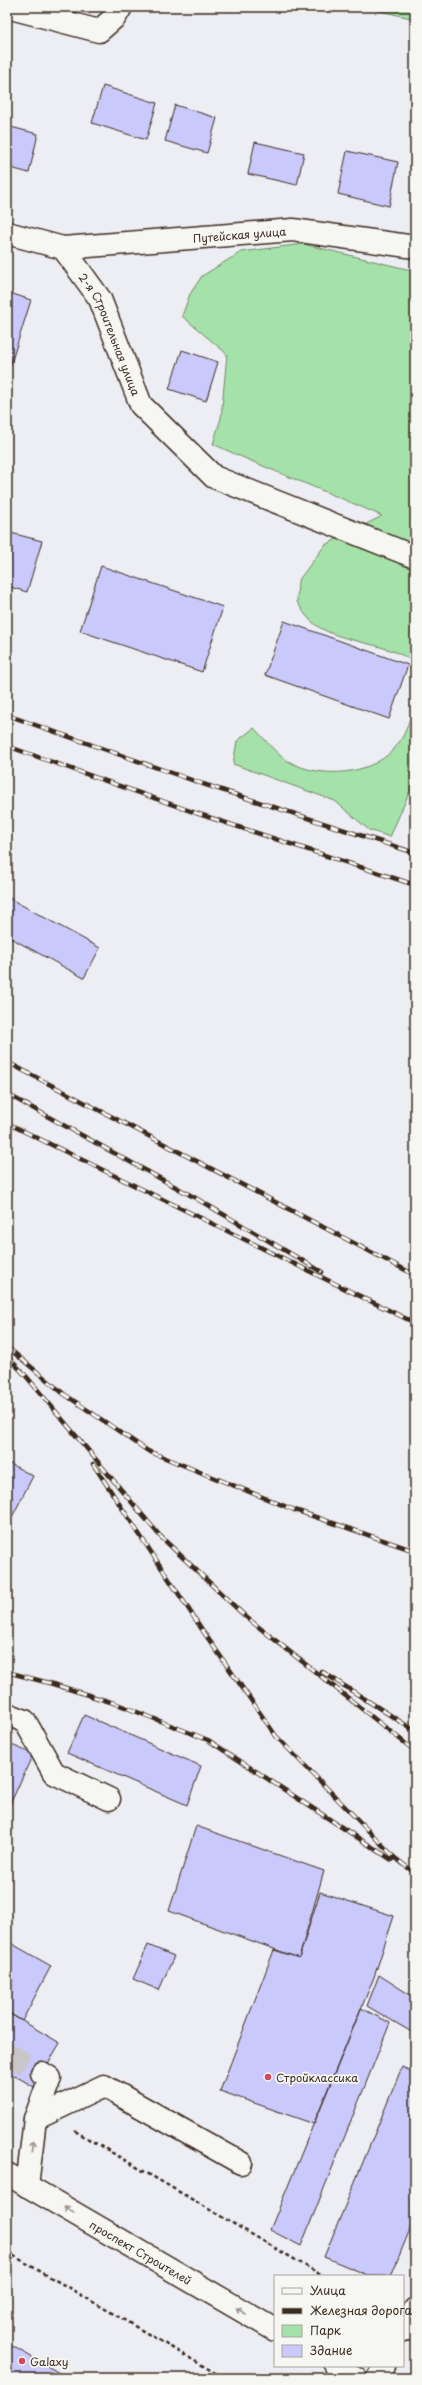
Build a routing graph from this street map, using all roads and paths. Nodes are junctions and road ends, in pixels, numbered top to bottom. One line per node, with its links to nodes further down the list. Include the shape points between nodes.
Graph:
1 (7, 7): 2 (street, via 99,31 115,17)
2 (121, 7)
3 (7, 233): 5 (street)
4 (415, 246): 5 (street, Путейская улица, via 293,230)
5 (63, 248): 6 (street, 2-я Строительная улица, via 100,299 142,405 214,477)
6 (415, 557)
7 (7, 1714): 8 (street, via 25,1720 54,1773)
8 (109, 1799)
9 (42, 2073): 10 (street, via 50,2078)
10 (35, 2119): 11 (street, via 104,2086); 13 (street, one-way to 10); 15 (path, via 71,2129)
11 (241, 2163)
12 (7, 2174): 13 (street, проспект Строителей)
13 (27, 2186): 17 (street, проспект Строителей, one-way to 13)
14 (7, 2252): 21 (path)
15 (321, 2275)
16 (415, 2309): 18 (street)
17 (274, 2329)
18 (404, 2329)
19 (338, 2367): 22 (street)
20 (384, 2367): 23 (street)
21 (224, 2378)
22 (356, 2378)
23 (378, 2378)

